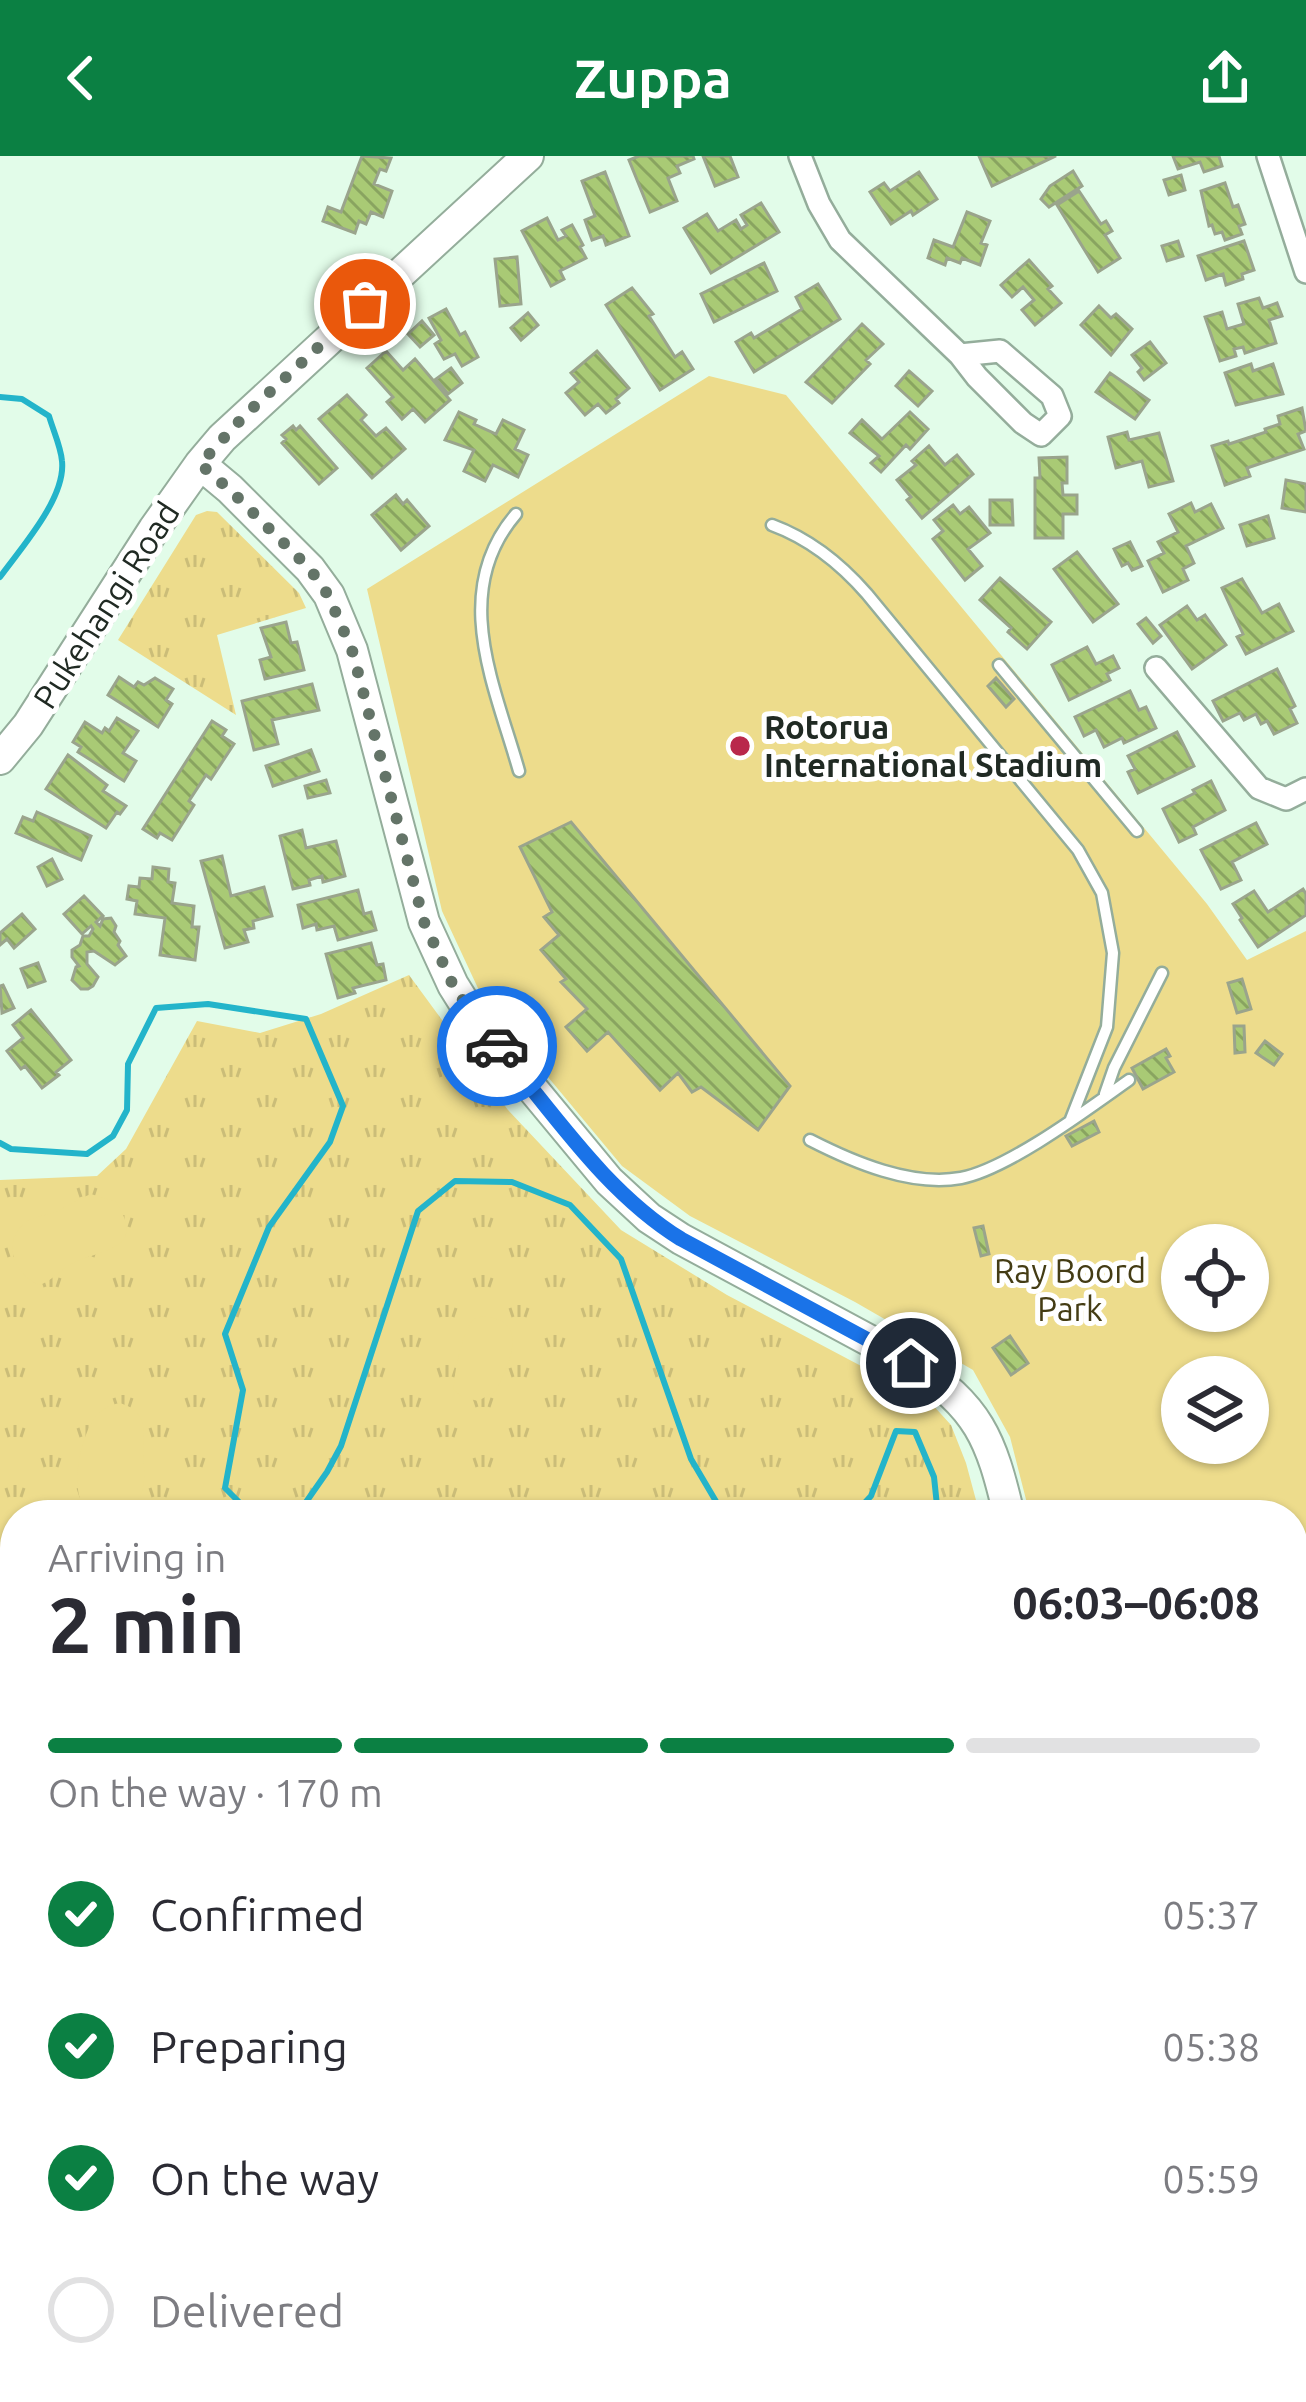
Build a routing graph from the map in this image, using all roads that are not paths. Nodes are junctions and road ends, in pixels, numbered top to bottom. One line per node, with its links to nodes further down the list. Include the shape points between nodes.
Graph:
1 (528, 156): 6 (main road, Pukehangi Road)
2 (800, 156): 5 (street, via 840,239)
3 (1268, 156): 4 (street)
4 (1306, 272)
5 (960, 355): 5 (street, via 1000,351 1052,396 1060,416 1041,434)
6 (200, 464): 11 (main road, Pukehangi Road); 20 (main road, via 328,595 352,650 424,922 473,1016 609,1181 650,1218 911,1363 960,1400 981,1425)
7 (516, 514): 12 (lane, via 487,561 482,639)
8 (772, 525): 18 (lane, via 846,569 1078,850 1102,893 1112,953 1107,1027)
9 (999, 665): 14 (lane)
10 (1156, 668): 13 (street, via 1259,788 1286,799)
11 (0, 759)
12 (519, 771)
13 (1306, 790)
14 (1137, 831)
15 (1162, 973): 17 (lane)
16 (1129, 1080): 17 (lane)
17 (1104, 1097): 18 (lane)
18 (1071, 1119): 19 (lane, via 960,1178 871,1167)
19 (810, 1140)
20 (1006, 1500)

